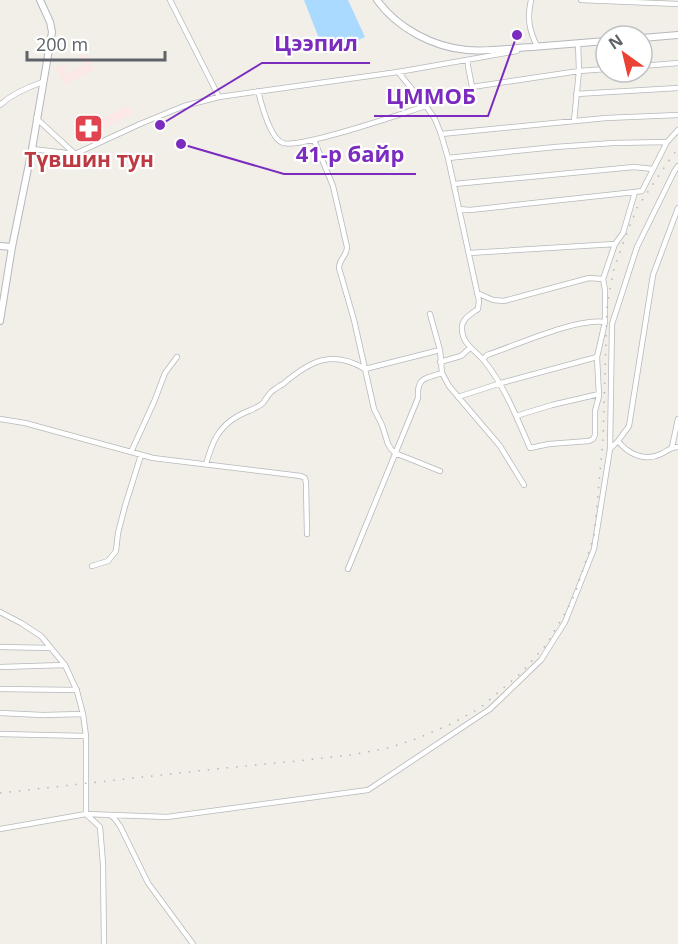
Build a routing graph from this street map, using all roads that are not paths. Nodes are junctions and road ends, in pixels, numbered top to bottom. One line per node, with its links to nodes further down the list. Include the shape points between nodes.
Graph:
1 (39, 0): 18 (street, via 51,27)
2 (170, 0): 22 (street)
3 (377, 0): 11 (street, via 412,32 447,47 488,50)
4 (531, 0): 11 (street, via 528,24)
5 (581, 0): 6 (street)
6 (678, 4)
7 (678, 34): 8 (street)
8 (654, 37)
9 (594, 42): 10 (street)
10 (578, 43): 11 (street); 16 (street)
11 (537, 46): 12 (street)
12 (468, 60): 16 (street, via 472,87); 17 (street)
13 (678, 63): 14 (street)
14 (654, 65)
15 (594, 70): 16 (street)
16 (579, 71): 21 (street)
17 (398, 72): 20 (street); 24 (street)
18 (43, 82): 23 (street); 26 (street)
19 (678, 88): 21 (street)
20 (258, 91): 22 (street); 30 (street, via 263,114 280,142)
21 (576, 94): 27 (street)
22 (219, 97): 35 (street, via 184,106)
23 (0, 105)
24 (426, 106): 29 (street); 30 (street)
25 (678, 115): 27 (street)
26 (36, 118): 32 (street); 33 (street)
27 (574, 121): 29 (street)
28 (678, 130): 31 (street)
29 (441, 134): 36 (street)
30 (314, 140): 58 (street, via 333,186 347,247 339,268)
31 (667, 142): 36 (street, via 555,147); 38 (street)
32 (64, 143): 34 (street); 35 (street)
33 (32, 149): 34 (street); 45 (street)
34 (60, 153): 35 (street)
35 (75, 154)
36 (448, 158): 39 (street)
37 (678, 166): 68 (street, via 637,247 612,324)
38 (653, 169): 39 (street, via 634,167); 40 (street, via 642,191)
39 (454, 184): 42 (street)
40 (636, 192): 42 (street); 43 (street, via 623,233)
41 (678, 208): 66 (street, via 653,275 629,426)
42 (459, 209): 46 (street)
43 (615, 244): 46 (street); 47 (street)
44 (0, 246): 45 (street)
45 (12, 247): 50 (street)
46 (469, 254): 48 (street)
47 (603, 279): 48 (street, via 589,278 504,301); 51 (street)
48 (477, 293): 52 (street, via 478,309 462,323 461,331)
49 (430, 314): 53 (street)
50 (0, 321)
51 (605, 322): 55 (street); 56 (street, via 581,323)
52 (470, 348): 56 (street); 57 (street, via 461,356)
53 (440, 350): 57 (street); 58 (street)
54 (177, 357): 69 (street, via 165,373)
55 (597, 357): 60 (street); 61 (street)
56 (483, 359): 60 (street)
57 (440, 362): 59 (street)
58 (366, 369): 70 (street, via 374,409); 72 (street, via 346,360 312,362 270,393 262,404 222,428 212,443)
59 (442, 373): 62 (street); 70 (street, via 418,384 418,398)
60 (501, 382): 62 (street); 63 (street)
61 (598, 394): 63 (street); 63 (street, via 595,435 589,441 530,448)
62 (459, 397): 74 (street, via 500,446)
63 (516, 416)
64 (0, 419): 69 (street)
65 (678, 419): 67 (street)
66 (618, 441): 67 (street, via 636,456 651,457); 68 (street)
67 (675, 447)
68 (610, 449): 90 (street, via 594,549 565,622 541,660 490,709 368,790 166,817)
69 (131, 452): 71 (street)
70 (395, 453): 73 (street); 77 (street)
71 (141, 454): 72 (street); 76 (street, via 116,551 108,561)
72 (206, 464): 75 (street, via 305,478)
73 (440, 471)
74 (524, 485)
75 (308, 534)
76 (92, 566)
77 (348, 568)
78 (0, 612): 80 (street, via 41,636)
79 (0, 647): 80 (street)
80 (50, 648): 81 (street)
81 (65, 665): 82 (street); 84 (street)
82 (0, 667)
83 (0, 689): 84 (street)
84 (77, 690): 86 (street)
85 (0, 713): 86 (street)
86 (83, 714): 88 (street)
87 (0, 734): 88 (street)
88 (86, 736): 89 (street)
89 (86, 814): 90 (street); 91 (street); 92 (street, via 99,827)
90 (110, 815): 93 (street, via 120,826 148,883)
91 (0, 829)
92 (104, 944)
93 (193, 944)

